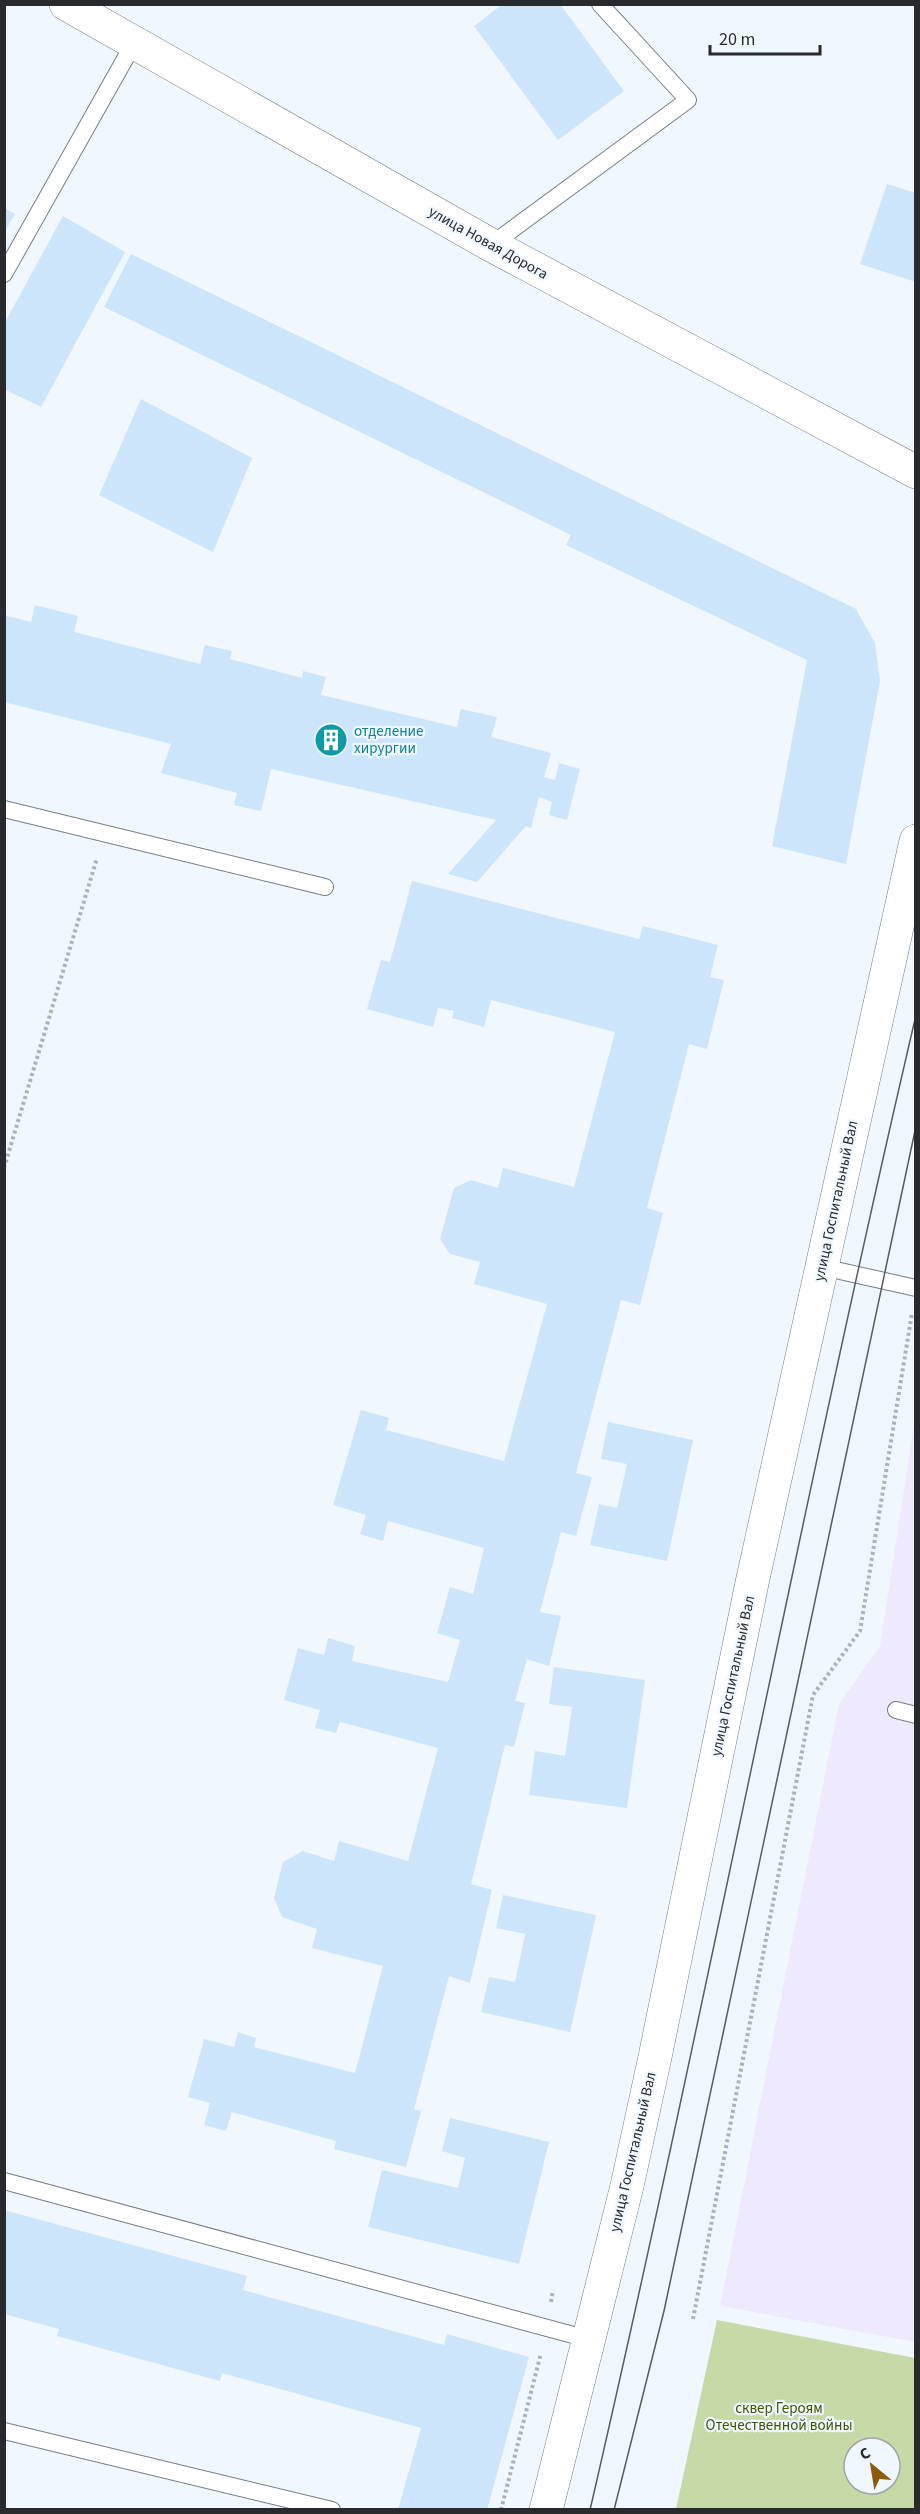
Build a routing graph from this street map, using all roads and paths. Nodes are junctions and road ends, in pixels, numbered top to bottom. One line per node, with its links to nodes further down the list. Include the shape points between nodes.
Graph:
1 (66, 4): 3 (main road, улица Новая Дорога)
2 (600, 4): 4 (lane, via 688,100)
3 (134, 43): 4 (main road, улица Новая Дорога); 5 (lane)
4 (491, 245): 6 (main road, улица Новая Дорога)
5 (4, 274)
6 (915, 472)
7 (4, 809): 8 (lane)
8 (105, 833): 10 (lane); 11 (path)
9 (915, 841): 12 (main road, улица Госпитальный Вал)
10 (325, 887)
11 (4, 1168)
12 (822, 1267): 13 (lane); 20 (main road, улица Госпитальный Вал, via 752,1583 656,2057)
13 (915, 1296): 18 (path, via 860,1631 813,1695)
14 (896, 1710): 15 (lane)
15 (915, 1715)
16 (4, 2181): 19 (lane)
17 (553, 2290): 19 (path)
18 (693, 2319)
19 (547, 2327): 20 (lane); 23 (path)
20 (588, 2339): 24 (main road, улица Госпитальный Вал)
21 (4, 2431): 22 (lane)
22 (332, 2510)
23 (501, 2510)
24 (546, 2510)

